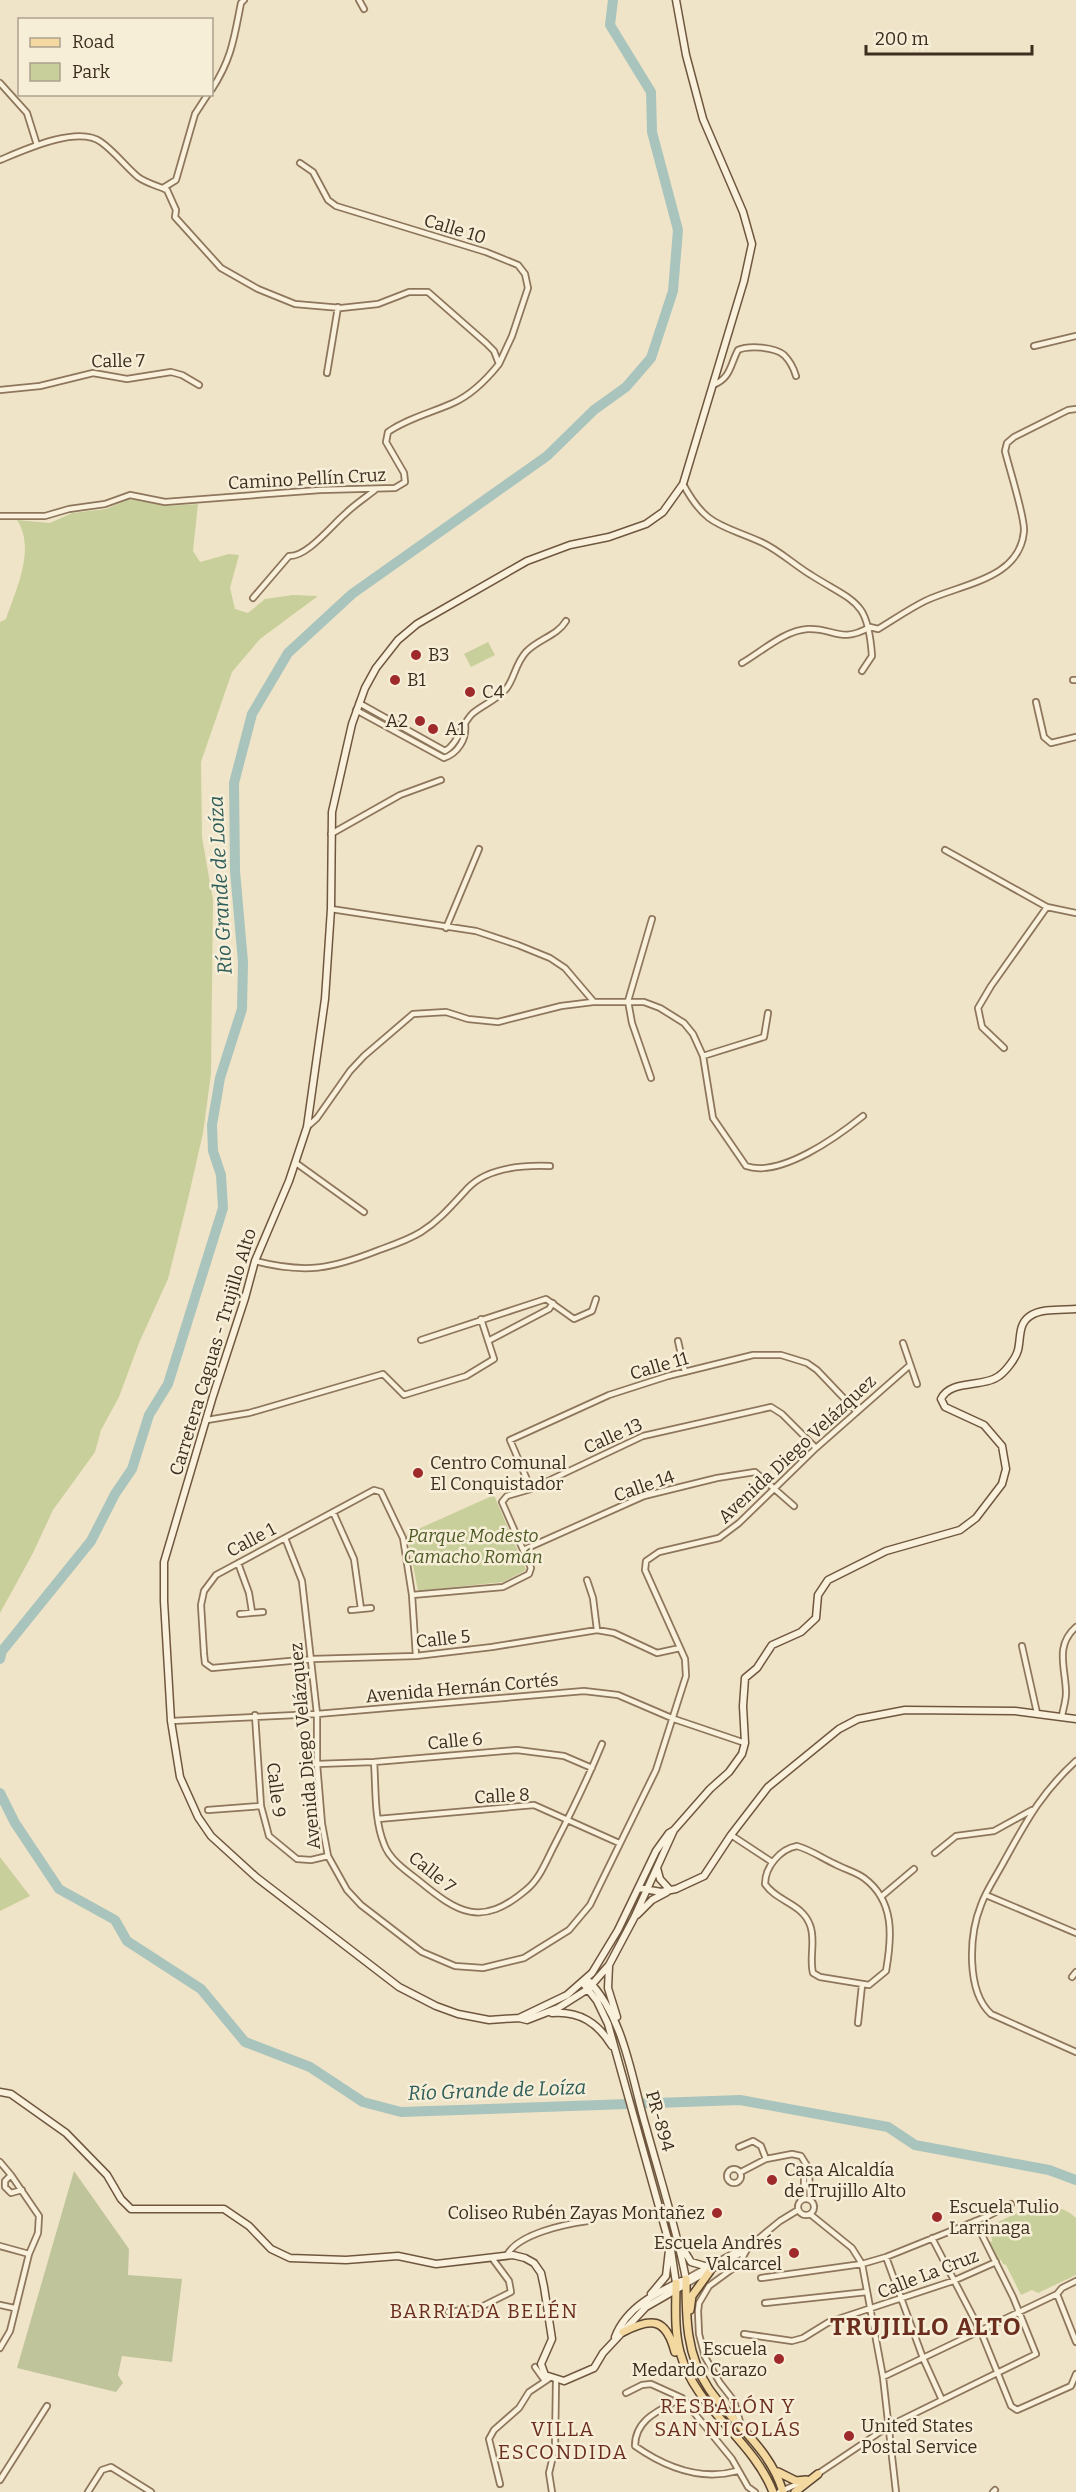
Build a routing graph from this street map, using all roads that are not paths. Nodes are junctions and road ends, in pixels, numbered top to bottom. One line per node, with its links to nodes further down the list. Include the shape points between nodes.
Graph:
1 (244, 0): 6 (street, via 225,69)
2 (359, 0): 4 (street)
3 (676, 0): 19 (street, Carretera Caguas - Trujillo Alto, via 703,119 743,212 752,244)
4 (364, 9)
5 (0, 83): 8 (street, via 27,113)
6 (213, 87)
7 (207, 96): 11 (street, via 195,114 176,180)
8 (37, 145): 9 (street); 11 (street, via 67,137 100,140 139,178)
9 (0, 160)
10 (300, 163): 15 (street, Calle 10, via 313,172 328,200 336,206 518,265 528,288)
11 (163, 188): 12 (street, via 176,217 221,268 295,304)
12 (338, 308): 15 (street, via 378,304 409,292 428,292 495,351); 16 (street)
13 (1076, 336): 14 (street)
14 (1034, 346)
15 (499, 364): 23 (street, Camino Pellín Cruz, via 486,380 455,402 388,432 386,442 405,482 395,488)
16 (327, 373)
17 (796, 376): 19 (street, via 781,353 745,346 738,350 724,381)
18 (199, 385): 20 (street, Calle 7, via 171,372 127,378 93,373 39,386)
19 (713, 386): 22 (street, Carretera Caguas - Trujillo Alto)
20 (0, 390)
21 (1076, 409): 27 (street, via 1014,436 1007,443 1005,451 1024,530 1018,553 1004,568 925,601 878,629)
22 (683, 484): 27 (street, via 696,506 713,522 764,543 848,596 862,610); 31 (street, Carretera Caguas - Trujillo Alto, via 663,512 646,524 527,561 417,624 376,668)
23 (376, 489): 24 (street, Camino Pellín Cruz, via 165,502 130,495 45,516); 25 (street, via 308,549 289,556)
24 (0, 516)
25 (253, 598)
26 (566, 621): 33 (street, via 561,630 526,652 508,687)
27 (870, 627): 28 (street, via 842,636 818,630 796,631); 29 (street, via 872,656)
28 (742, 663)
29 (862, 670)
30 (1036, 702): 34 (street, via 1044,737 1051,743)
31 (359, 703): 32 (street, Carretera Caguas - Trujillo Alto); 33 (street, via 445,751)
32 (356, 710): 33 (street, via 444,758 453,755 466,736); 36 (street, Carretera Caguas - Trujillo Alto, via 332,812)
33 (465, 724)
34 (1076, 737)
35 (441, 780): 36 (street, via 400,795)
36 (331, 834): 40 (street, Carretera Caguas - Trujillo Alto)
37 (479, 849): 43 (street)
38 (945, 850): 39 (street)
39 (1047, 907): 41 (street); 47 (street, via 978,1008 982,1027)
40 (331, 909): 43 (street); 51 (street, Carretera Caguas - Trujillo Alto, via 320,1042)
41 (1076, 913)
42 (652, 919): 44 (street)
43 (446, 928): 45 (street, via 476,931 550,958 565,968)
44 (628, 1001): 45 (street); 48 (street, via 660,1008 684,1023); 49 (street)
45 (594, 1002): 51 (street, via 498,1022 446,1012 413,1014 364,1056)
46 (768, 1013): 48 (street, via 764,1037)
47 (1004, 1048)
48 (703, 1056): 50 (street, via 713,1118 746,1166 754,1169 815,1150)
49 (651, 1078)
50 (863, 1116)
51 (307, 1126): 52 (street, Carretera Caguas - Trujillo Alto)
52 (296, 1162): 54 (street); 55 (street, Carretera Caguas - Trujillo Alto)
53 (550, 1167): 55 (street, via 513,1167 486,1176 422,1232 343,1265 319,1269 277,1267)
54 (364, 1212)
55 (255, 1261): 68 (street, Carretera Caguas - Trujillo Alto)
56 (596, 1299): 57 (street, via 592,1311 574,1319)
57 (553, 1303): 59 (street, via 546,1299); 61 (street, via 549,1309)
58 (1076, 1309): 99 (street, via 1030,1316 1020,1328 1018,1351 1003,1373 992,1381 950,1389 943,1395 945,1407 984,1425 1002,1446 1006,1469 1002,1484 976,1518 960,1530 886,1551 828,1581 818,1595 816,1618 801,1632 772,1645 745,1678)
59 (481, 1319): 60 (street); 61 (street)
60 (421, 1340)
61 (488, 1341): 68 (street, via 492,1363 410,1394 404,1395 383,1374 249,1413)
62 (678, 1341): 65 (street)
63 (903, 1343): 64 (street)
64 (909, 1366): 66 (street); 67 (street, Avenida Diego Velázquez)
65 (685, 1372): 67 (street, Calle 11, via 753,1355 781,1355 817,1370); 71 (street, Calle 11, via 609,1395 510,1440)
66 (917, 1384)
67 (857, 1412): 69 (street, Avenida Diego Velázquez)
68 (207, 1420): 98 (street, Carretera Caguas - Trujillo Alto, via 164,1562)
69 (816, 1448): 70 (street, Avenida Diego Velázquez); 71 (street, Calle 13, via 771,1407 643,1436)
70 (775, 1488): 72 (street, Calle 14); 75 (street, Calle 14, via 756,1472 707,1480 644,1496); 88 (street, Avenida Diego Velázquez, via 719,1538 660,1552 646,1561 645,1570)
71 (531, 1489): 75 (street, Calle 13, via 507,1496 502,1502)
72 (794, 1506)
73 (333, 1512): 74 (street, Calle 1); 78 (street, Calle 1, via 374,1490 381,1492 403,1538); 80 (street, via 354,1559)
74 (285, 1538): 76 (street, Calle 1); 90 (street, Avenida Diego Velázquez, via 302,1581)
75 (523, 1550): 78 (street, Calle 13, via 531,1568 529,1574 503,1587)
76 (238, 1563): 82 (street); 91 (street, Calle 1, via 216,1575 204,1590 201,1605)
77 (587, 1580): 86 (street)
78 (412, 1595): 89 (street)
79 (371, 1608): 80 (street)
80 (361, 1609): 81 (street)
81 (351, 1610)
82 (252, 1612): 83 (street); 84 (street)
83 (263, 1612)
84 (240, 1614)
85 (1076, 1627): 95 (street, via 1066,1638 1062,1654 1066,1695)
86 (597, 1630): 88 (street, Calle 5, via 614,1633 657,1653); 89 (street, Calle 5)
87 (1022, 1646): 92 (street)
88 (680, 1648): 96 (street, Avenida Diego Velázquez, via 686,1676)
89 (416, 1656): 90 (street, Calle 5)
90 (312, 1659): 91 (street, Calle 5, via 213,1668); 93 (street, Avenida Diego Velázquez)
91 (206, 1663)
92 (1037, 1713): 95 (street); 111 (street, via 905,1710 858,1719 768,1787)
93 (316, 1714): 94 (street, Avenida Hernán Cortés); 96 (street, Avenida Hernán Cortés, via 584,1691 618,1695); 103 (street, Avenida Diego Velázquez)
94 (255, 1715): 98 (street, Avenida Hernán Cortés); 105 (street, Calle 9)
95 (1062, 1716): 97 (street)
96 (674, 1719): 99 (street, Avenida Hernán Cortés); 112 (street, Avenida Diego Velázquez, via 656,1770)
97 (1076, 1719)
98 (171, 1721): 129 (street, Carretera Caguas - Trujillo Alto, via 180,1777 198,1817 211,1836 256,1877 399,1987 458,2014 489,2020)
99 (746, 1743): 110 (street, via 729,1772)
100 (602, 1744): 104 (street, Calle 7)
101 (1076, 1761): 107 (street)
102 (374, 1762): 103 (street, Calle 6); 104 (street, Calle 6, via 517,1750 564,1756); 108 (street, Calle 7)
103 (317, 1764): 114 (street, Avenida Diego Velázquez)
104 (592, 1767): 109 (street, Calle 7)
105 (261, 1806): 106 (street); 114 (street, Calle 9, via 269,1836 297,1859)
106 (207, 1810)
107 (1032, 1810): 113 (street, via 994,1831 956,1836); 120 (street)
108 (378, 1819): 109 (street, Calle 8, via 534,1805); 109 (street, Calle 7, via 384,1845 400,1865 445,1902 476,1913 504,1906 528,1889)
109 (567, 1819): 112 (street, Calle 8)
110 (674, 1830): 116 (street); 118 (street, Carretera Caguas - Trujillo Alto, via 656,1851)
111 (731, 1835): 115 (street); 119 (street, via 704,1876)
112 (619, 1843): 114 (street, Avenida Diego Velázquez, via 590,1905 569,1930 524,1958 483,1968 455,1966 422,1952 361,1905 347,1890)
113 (934, 1853)
114 (328, 1856)
115 (772, 1862): 121 (street, via 789,1848 806,1848 862,1877); 126 (street, via 765,1884 795,1905 810,1925 813,1973)
116 (657, 1866): 118 (street); 119 (street, via 660,1878)
117 (914, 1869): 121 (street)
118 (643, 1889): 119 (street); 122 (street, Carretera Caguas - Trujillo Alto); 125 (street, Carretera Caguas - Trujillo Alto)
119 (670, 1890): 122 (street, via 652,1900)
120 (986, 1895): 123 (street); 133 (street, via 980,1906 971,1959 980,2003 991,2014)
121 (882, 1896): 126 (street, via 890,1926 886,1971 869,1985)
122 (634, 1918): 124 (street, Carretera Caguas - Trujillo Alto)
123 (1076, 1933)
124 (609, 1965): 127 (street, Carretera Caguas - Trujillo Alto); 131 (street, via 609,1988)
125 (585, 1981): 127 (street, PR-894 / PR-894); 129 (street, Carretera Caguas - Trujillo Alto, via 552,2004)
126 (862, 1985): 130 (street)
127 (591, 1987): 128 (street, Carretera Caguas - Trujillo Alto); 131 (street, PR-894 / PR-894, via 605,2001); 132 (street, PR-894 / PR-894)
128 (544, 2014): 129 (street, Carretera Caguas - Trujillo Alto, via 527,2020); 132 (street, via 564,2013 587,2019 600,2027)
129 (519, 2018)
130 (858, 2023)
131 (618, 2027): 150 (street, PR-894 / PR-894)
132 (614, 2049): 151 (street, PR-894 / PR-894)
133 (1076, 2052)
134 (0, 2092): 156 (street, via 14,2096 66,2133 106,2175 131,2209 224,2209 249,2226 271,2249 290,2258 346,2260 398,2256 436,2264)
135 (739, 2147): 136 (street, via 753,2141 761,2146)
136 (766, 2159): 138 (street, via 792,2154 801,2156); 139 (street)
137 (0, 2162): 140 (street)
138 (806, 2164): 142 (street); 143 (street)
139 (741, 2172)
140 (11, 2175): 141 (street); 141 (street, via 5,2187 11,2193)
141 (22, 2190): 154 (street, via 39,2216 38,2233)
142 (804, 2198): 143 (street); 145 (street)
143 (810, 2199): 146 (street, via 814,2207)
144 (1011, 2204): 148 (street)
145 (798, 2210): 146 (street); 152 (street)
146 (810, 2214): 159 (street, via 852,2248)
147 (588, 2221): 155 (street, via 542,2232 516,2244)
148 (975, 2221): 149 (street); 158 (street)
149 (932, 2238): 157 (street); 162 (street)
150 (679, 2242): 160 (street, via 691,2262); 164 (street, PR-894 / PR-894)
151 (669, 2243): 165 (street, PR-894 / PR-894); 168 (street, via 666,2276)
152 (750, 2244): 160 (street); 194 (street, via 739,2264 709,2286 698,2311 705,2357 734,2402)
153 (0, 2246): 154 (street)
154 (28, 2254): 172 (street)
155 (507, 2255): 156 (street); 189 (street, via 525,2258 540,2273 552,2339 541,2364 542,2372)
156 (489, 2257): 174 (street, via 499,2265 511,2292 479,2308)
157 (886, 2257): 159 (street); 169 (street)
158 (996, 2262): 162 (street, Calle La Cruz); 175 (street)
159 (862, 2264): 161 (street); 166 (street)
160 (709, 2269): 164 (street); 176 (main road, via 692,2296)
161 (761, 2278)
162 (953, 2281): 169 (street, Calle La Cruz); 178 (street)
163 (1076, 2281): 167 (street)
164 (686, 2282): 165 (street); 176 (main road)
165 (676, 2286): 168 (street); 177 (street, via 651,2303); 185 (main road, via 676,2332)
166 (867, 2292): 170 (street); 173 (street)
167 (1057, 2294): 175 (street); 180 (street)
168 (648, 2298): 181 (street, via 618,2329)
169 (902, 2299): 173 (street, Calle La Cruz); 183 (street)
170 (768, 2303)
171 (0, 2305): 172 (street)
172 (14, 2308): 182 (street, via 10,2331)
173 (870, 2310): 179 (street, Calle La Cruz, via 830,2322 792,2341); 188 (street)
174 (448, 2312)
175 (1020, 2312): 178 (street); 186 (street, via 1036,2354)
176 (686, 2324): 194 (main road, via 703,2379)
177 (623, 2332): 181 (street); 185 (main road, via 651,2321 663,2326 681,2367)
178 (981, 2332): 183 (street); 186 (street)
179 (744, 2334)
180 (1076, 2342)
181 (613, 2343): 189 (street, via 594,2368 569,2380)
182 (0, 2348)
183 (923, 2358): 188 (street); 192 (street)
184 (535, 2367): 189 (street)
185 (687, 2372): 206 (main road, via 707,2404 753,2455)
186 (998, 2373): 187 (street, via 1011,2406 1017,2410 1071,2386); 192 (street)
187 (1076, 2374)
188 (883, 2377): 195 (street)
189 (550, 2380): 201 (street, via 529,2392 489,2439); 204 (street, via 555,2448 549,2473)
190 (626, 2393): 191 (street, via 651,2384)
191 (682, 2398): 197 (street, via 732,2459); 197 (street, via 647,2417 635,2434 635,2446 651,2458 700,2475 720,2476)
192 (942, 2400): 195 (street)
193 (47, 2406): 199 (street)
194 (741, 2425): 196 (main road)
195 (889, 2426): 198 (street); 209 (street)
196 (774, 2469): 200 (main road, via 787,2479); 207 (main road)
197 (737, 2471): 205 (street)
198 (818, 2474): 200 (street); 208 (main road)
199 (0, 2480)
200 (806, 2480): 207 (street)
201 (500, 2484)
202 (88, 2492): 203 (street, via 102,2470 111,2468)
203 (151, 2492)
204 (552, 2492)
205 (755, 2492)
206 (773, 2492)
207 (782, 2492)
208 (795, 2492)
209 (896, 2492)

